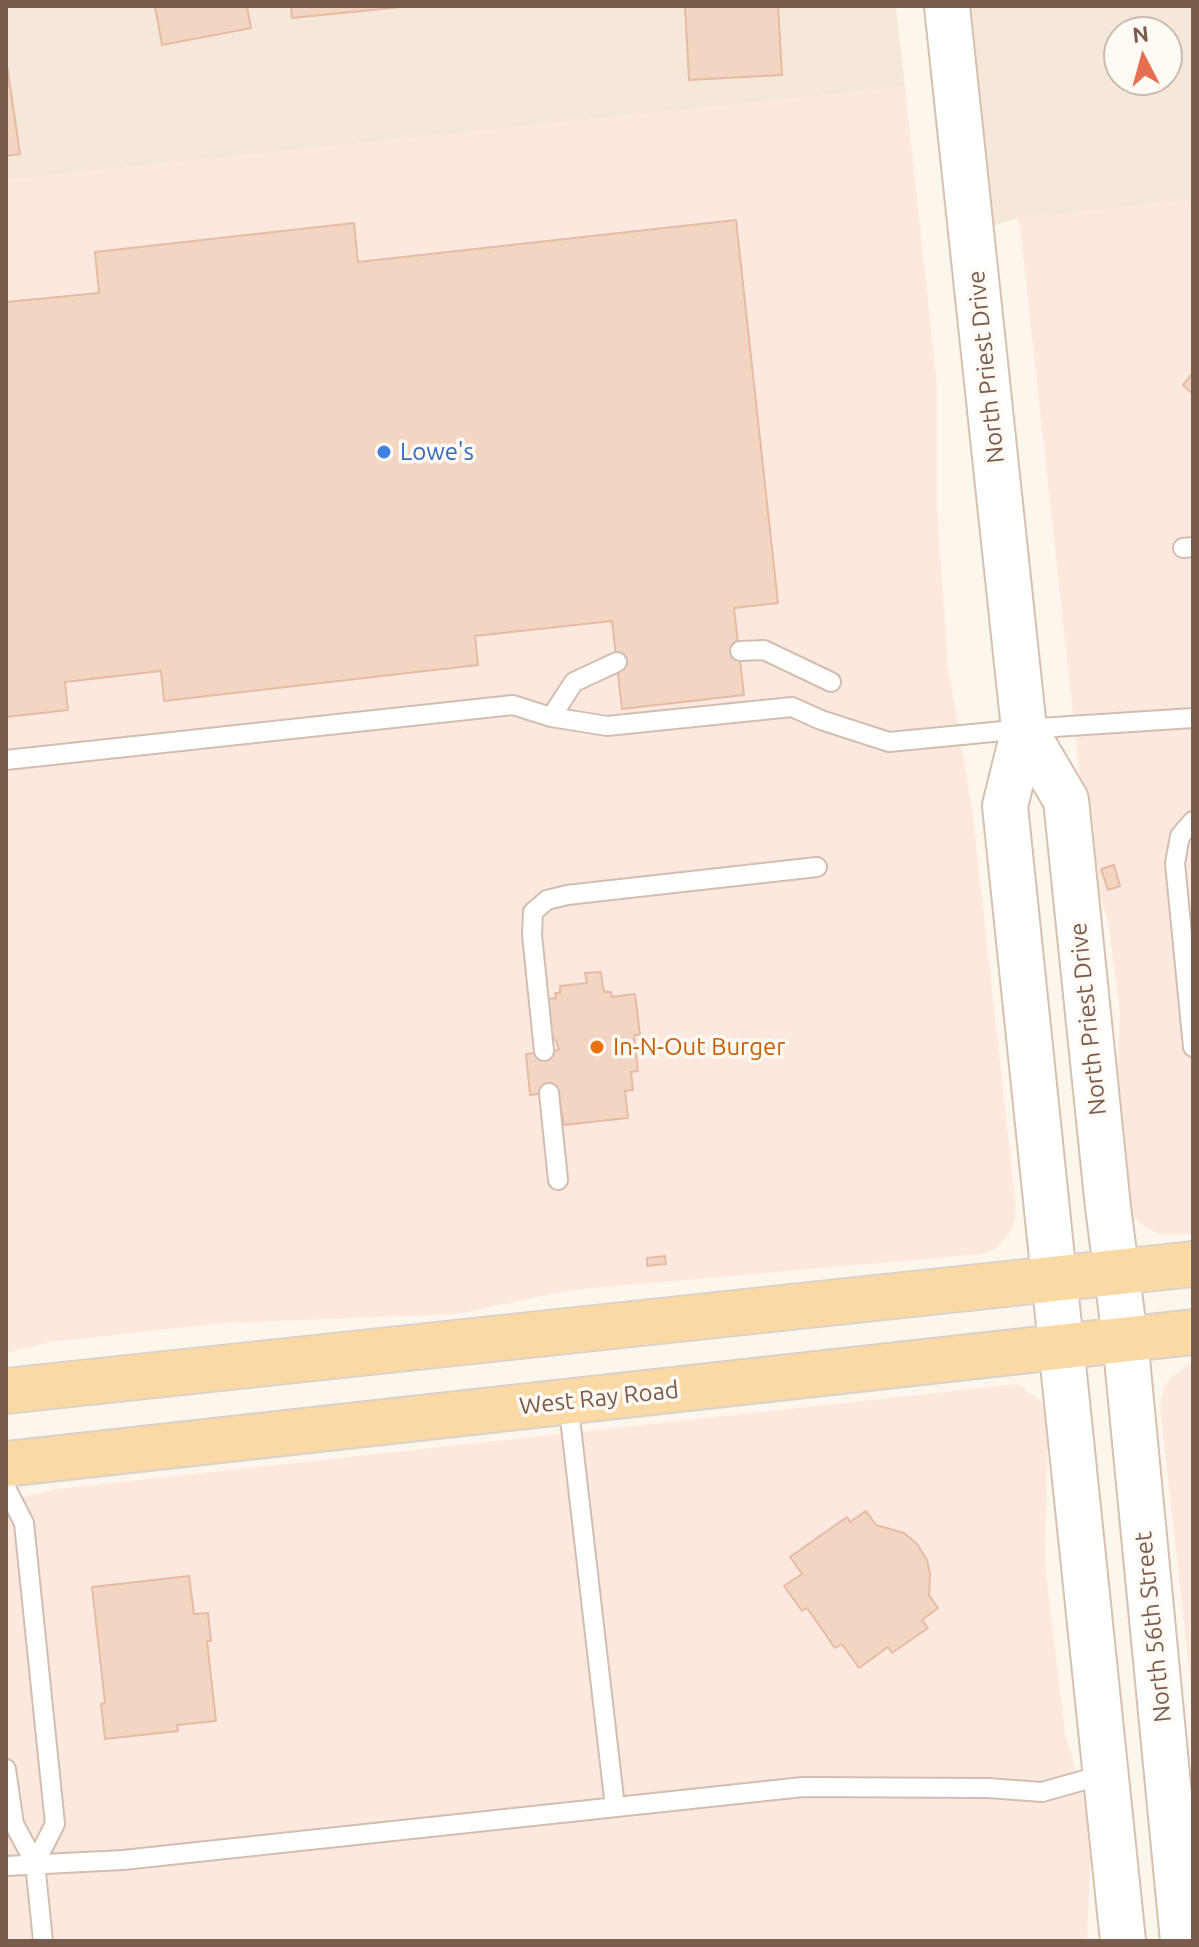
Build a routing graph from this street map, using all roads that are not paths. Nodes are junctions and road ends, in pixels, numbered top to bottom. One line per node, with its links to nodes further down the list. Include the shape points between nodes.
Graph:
1 (947, 6): 7 (main road, North Priest Drive)
2 (740, 651): 4 (lane, via 764,650)
3 (617, 662): 5 (lane, via 574,682)
4 (831, 682)
5 (551, 717): 7 (lane, via 607,726 792,707 889,742); 8 (lane, via 513,705)
6 (1193, 718): 7 (lane)
7 (1024, 729): 18 (main road, North Priest Drive, via 1066,800); 19 (main road, North Priest Drive, via 1005,806)
8 (6, 760)
9 (1193, 821): 11 (lane, via 1180,836)
10 (1193, 854): 11 (lane)
11 (1175, 863): 13 (lane)
12 (817, 867): 14 (lane, via 547,900 533,912 532,935)
13 (1193, 1047)
14 (544, 1051)
15 (549, 1093): 16 (lane)
16 (558, 1180)
17 (1193, 1264): 18 (main road, West Ray Road)
18 (1122, 1307): 19 (main road, West Ray Road); 19 (main road, West Ray Road); 20 (main road, West Ray Road); 32 (main road, North 56th Street)
19 (1059, 1314): 21 (main road, West Ray Road); 22 (main road, West Ray Road); 26 (main road)
20 (1193, 1332)
21 (6, 1391)
22 (568, 1401): 23 (main road, West Ray Road); 27 (lane)
23 (6, 1464)
24 (6, 1488): 28 (lane, via 24,1523 55,1824)
25 (6, 1769): 28 (lane, via 14,1824)
26 (1106, 1774): 27 (lane, via 1042,1792 803,1787); 31 (main road)
27 (615, 1807): 28 (lane, via 123,1860)
28 (35, 1863): 29 (lane); 30 (lane)
29 (6, 1866)
30 (43, 1941)
31 (1123, 1941)
32 (1183, 1941)

